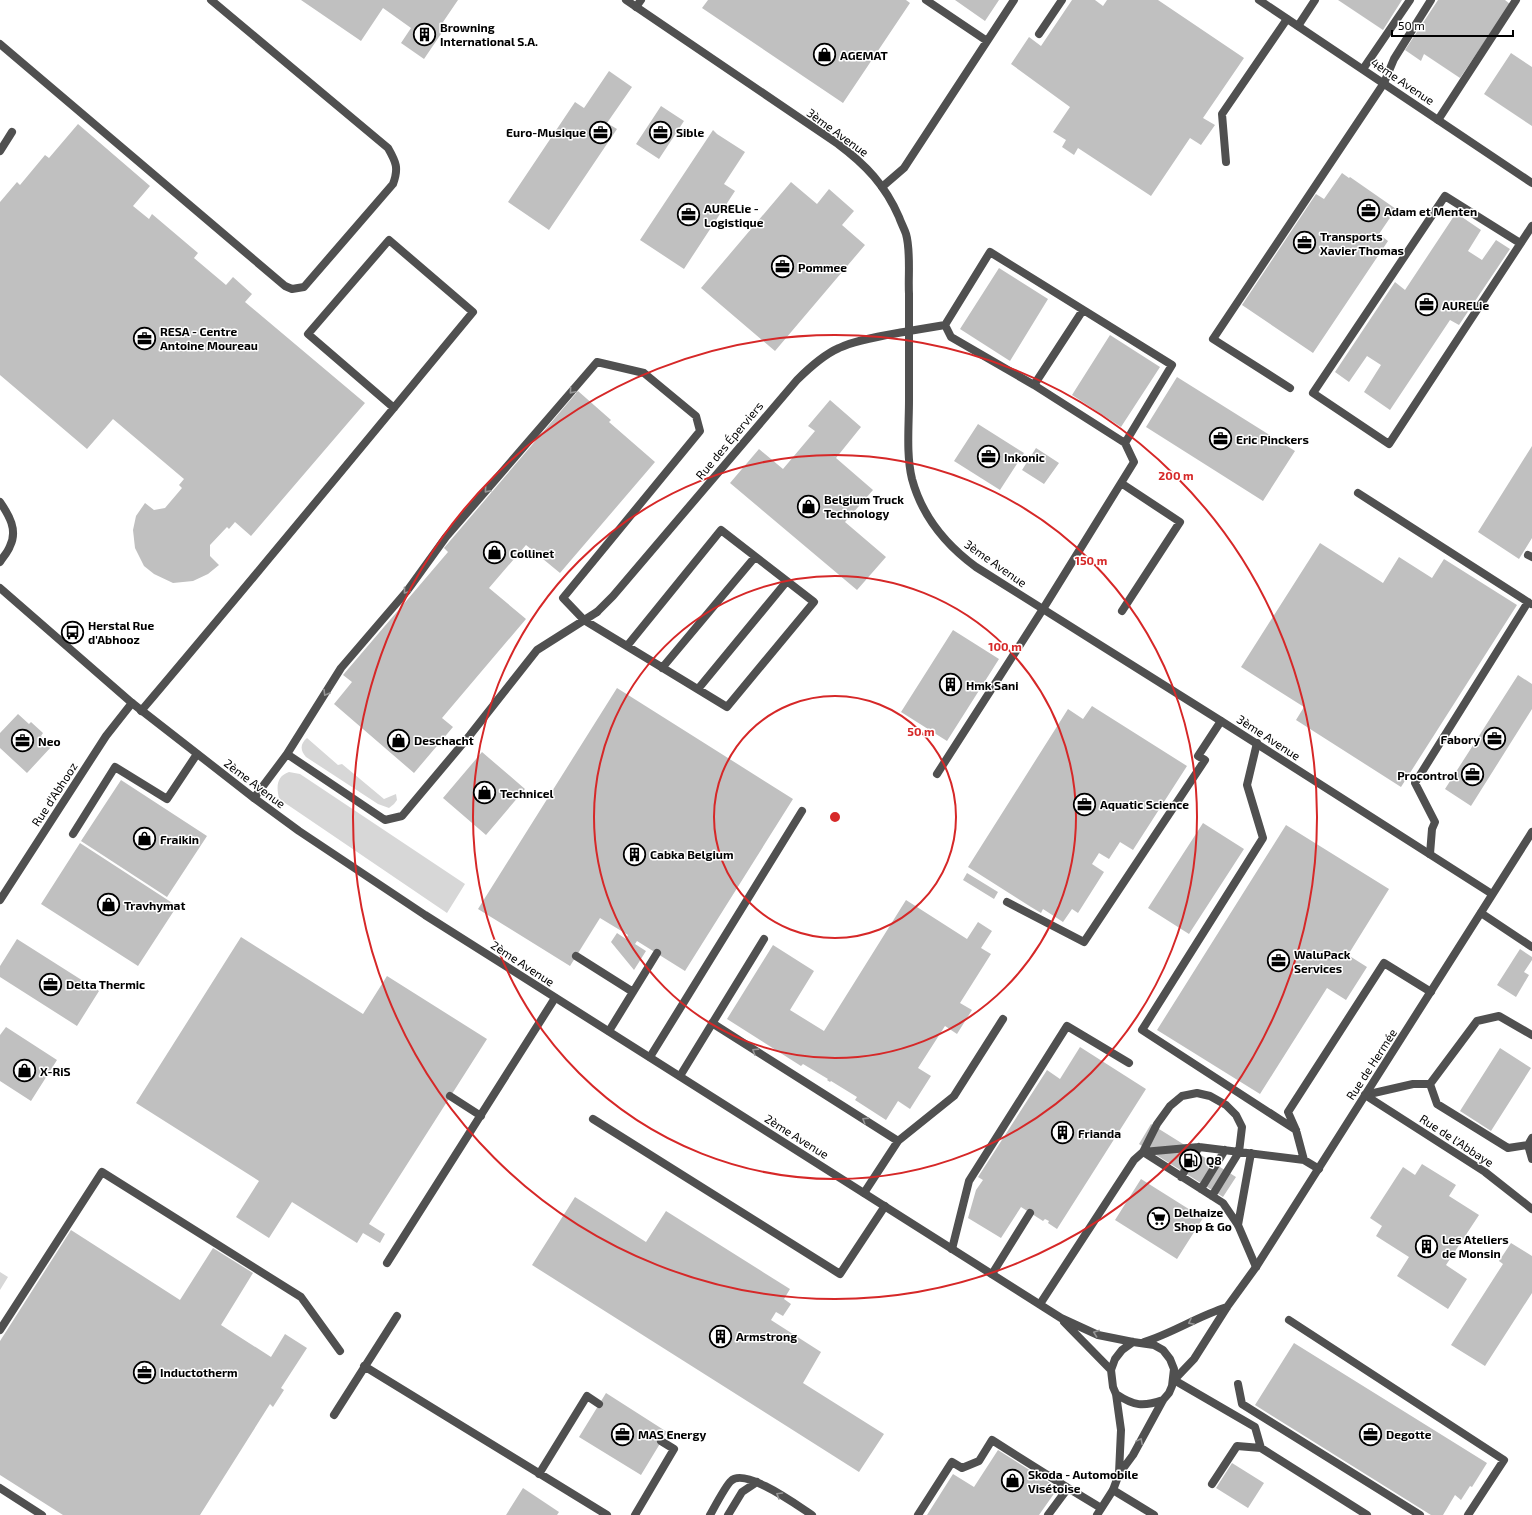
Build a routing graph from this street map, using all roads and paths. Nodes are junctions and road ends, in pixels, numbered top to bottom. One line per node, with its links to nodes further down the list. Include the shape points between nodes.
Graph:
1 (211, 0): 16 (street, via 388,148 396,162 393,184 304,287 292,289 285,286)
2 (626, 0): 11 (street, 3ème Avenue)
3 (926, 0): 15 (street)
4 (1014, 0): 15 (street)
5 (1062, 0): 14 (street)
6 (1260, 0): 12 (street, 4ème Avenue)
7 (1315, 0): 13 (street)
8 (1410, 0): 17 (street)
9 (1431, 0): 18 (street, via 1394,59)
10 (1516, 0): 19 (street)
11 (639, 3): 24 (street, 3ème Avenue, via 838,144 870,170)
12 (1287, 19): 13 (street, 4ème Avenue); 22 (street, via 1222,114)
13 (1298, 26): 17 (street, 4ème Avenue)
14 (1039, 34)
15 (987, 41): 24 (street, via 904,168)
16 (0, 44)
17 (1363, 69): 18 (street, 4ème Avenue)
18 (1384, 83): 19 (street, 4ème Avenue); 31 (street, via 1213,338)
19 (1438, 120): 23 (street, 4ème Avenue)
20 (12, 132): 21 (street)
21 (0, 151)
22 (1226, 162)
23 (1532, 183)
24 (882, 187): 29 (street, 3ème Avenue, via 906,234)
25 (1532, 226): 26 (street)
26 (1520, 243): 26 (street, via 1388,444 1313,393 1445,196)
27 (1083, 310): 28 (street, via 990,252); 30 (street); 33 (street, via 1172,365)
28 (945, 325): 29 (street, Rue des Éperviers); 30 (street, via 951,337)
29 (909, 331): 42 (street, 3ème Avenue, via 909,456 912,478 929,519 958,554); 44 (street, Rue des Éperviers, via 840,347 808,368 613,596 597,612)
30 (1034, 385): 33 (street)
31 (1290, 388)
32 (394, 408): 32 (street, via 473,312 389,240 308,334); 49 (street)
33 (1124, 443): 34 (street, via 1134,462)
34 (1121, 483): 42 (street); 43 (street, via 1180,522)
35 (1358, 493): 41 (street)
36 (0, 502): 38 (street, via 10,516 13,532 11,545)
37 (755, 556): 39 (street); 45 (street, via 721,530); 46 (street)
38 (0, 562)
39 (787, 581): 47 (street); 47 (street, via 814,602 727,707)
40 (0, 588): 48 (street, 2ème Avenue)
41 (1530, 603): 59 (street, via 1415,784 1435,822)
42 (1043, 609): 50 (street, 3ème Avenue); 54 (street)
43 (1122, 611)
44 (584, 620): 45 (street); 53 (street, Rue des Éperviers, via 537,650 402,816 386,820); 53 (street, one-way to 53, via 563,598 700,430 696,416 644,373 597,362 446,537 406,591 341,668)
45 (627, 646): 46 (street)
46 (662, 668): 47 (street)
47 (698, 689)
48 (132, 703): 49 (street, 2ème Avenue); 61 (street, Rue d'Abhooz, via 106,736)
49 (141, 711): 52 (street, 2ème Avenue)
50 (1221, 720): 51 (street, 3ème Avenue); 62 (street, via 1198,756 1205,760 1084,942)
51 (1257, 743): 59 (street, 3ème Avenue); 83 (street, via 1247,784 1263,838 1142,1030)
52 (196, 754): 55 (street, 2ème Avenue); 58 (street, via 167,799 115,767)
53 (287, 754): 55 (street)
54 (937, 774)
55 (254, 798): 70 (street, 2ème Avenue, via 419,911)
56 (802, 811): 75 (street)
57 (1532, 832): 60 (street, Rue de Hermée)
58 (73, 834)
59 (1430, 854): 60 (street, 3ème Avenue)
60 (1492, 894): 63 (street, Rue de Hermée)
61 (0, 900)
62 (1007, 902)
63 (1481, 913): 65 (street); 69 (street, Rue de Hermée)
64 (764, 939): 72 (street)
65 (1532, 947)
66 (657, 954): 68 (street)
67 (576, 956): 68 (street)
68 (633, 992): 73 (street)
69 (1431, 992): 79 (street, Rue de Hermée); 83 (street, via 1384,963 1288,1112)
70 (556, 998): 73 (street, 2ème Avenue); 81 (street)
71 (1003, 1019): 84 (street, via 954,1096)
72 (712, 1023): 77 (street); 84 (street, one-way to 72)
73 (609, 1031): 75 (street, 2ème Avenue)
74 (1532, 1035): 78 (street, via 1498,1016 1477,1021)
75 (650, 1057): 77 (street, 2ème Avenue)
76 (1129, 1063): 102 (street, via 1067,1026 969,1181)
77 (680, 1076): 96 (street, 2ème Avenue)
78 (1430, 1084): 79 (street, via 1414,1084); 85 (street, via 1438,1104 1508,1148)
79 (1365, 1095): 93 (street, Rue de Hermée); 99 (street, Rue de l'Abbaye, via 1485,1172)
80 (450, 1096): 81 (street)
81 (481, 1116): 103 (street)
82 (593, 1119): 98 (street, via 840,1274)
83 (1296, 1130): 92 (street)
84 (898, 1141): 96 (street)
85 (1530, 1141): 91 (street)
86 (1200, 1147): 87 (street); 88 (street); 94 (street)
87 (1225, 1150): 89 (street); 95 (street)
88 (1143, 1152): 89 (street, via 1157,1124 1170,1106 1182,1096 1197,1093 1216,1099 1236,1116 1242,1127); 94 (street); 106 (street, via 1134,1160)
89 (1239, 1152): 90 (street); 97 (street)
90 (1251, 1153): 92 (street); 101 (street)
91 (1532, 1159)
92 (1304, 1160): 93 (street)
93 (1319, 1169): 104 (street, Rue de Hermée)
94 (1181, 1177): 95 (street)
95 (1201, 1189): 97 (street)
96 (864, 1193): 98 (street, 2ème Avenue)
97 (1212, 1196): 101 (street, via 1223,1203)
98 (885, 1206): 102 (street, 2ème Avenue)
99 (1532, 1209)
100 (1030, 1213): 105 (street)
101 (1238, 1225): 104 (street)
102 (952, 1249): 105 (street, 2ème Avenue)
103 (387, 1263)
104 (1256, 1267): 107 (street, Rue de Hermée)
105 (992, 1274): 106 (street, 2ème Avenue)
106 (1040, 1304): 109 (street, 2ème Avenue)
107 (1227, 1307): 113 (street, one-way to 113); 117 (street, Rue de Hermée, via 1194,1359)
108 (397, 1316): 115 (street)
109 (1061, 1318): 112 (street, 2ème Avenue, one-way to 109, via 1098,1335); 116 (street, 2ème Avenue)
110 (1289, 1320): 144 (street, via 1504,1460)
111 (0, 1330): 114 (street, via 102,1172 301,1297)
112 (1133, 1342): 113 (street); 116 (street, via 1122,1350)
113 (1143, 1342): 117 (street, via 1163,1350 1174,1369)
114 (340, 1351)
115 (364, 1366): 122 (street); 125 (street)
116 (1111, 1370): 119 (street, Rue de Hermée)
117 (1174, 1380): 120 (street, Rue de Hermée); 124 (street, via 1255,1428)
118 (1238, 1384): 143 (street, via 1242,1404)
119 (1116, 1394): 120 (street, via 1128,1402 1140,1405); 126 (street, Rue de Hermée, via 1121,1430)
120 (1163, 1400): 126 (street, Rue de Hermée, one-way to 120, via 1133,1455)
121 (599, 1404): 125 (street, via 587,1396)
122 (334, 1415)
123 (662, 1441): 135 (street, via 674,1449)
124 (1261, 1448): 128 (street, via 1236,1446); 142 (street)
125 (540, 1474): 134 (street)
126 (1119, 1474): 131 (street, Rue de Hermée)
127 (757, 1482): 136 (street, via 738,1477 730,1481); 137 (street, via 742,1492); 138 (street, one-way to 127)
128 (1212, 1484)
129 (0, 1488): 133 (street)
130 (1068, 1488): 132 (street); 139 (street, via 992,1440 979,1461 962,1468 952,1462); 140 (street)
131 (1113, 1490): 132 (street, Rue de Hermée); 141 (street)
132 (1099, 1512)
133 (42, 1515)
134 (607, 1515)
135 (635, 1515)
136 (710, 1515)
137 (728, 1515)
138 (812, 1515)
139 (918, 1515)
140 (1048, 1515)
141 (1154, 1515)
142 (1367, 1515)
143 (1420, 1515)
144 (1468, 1515)

